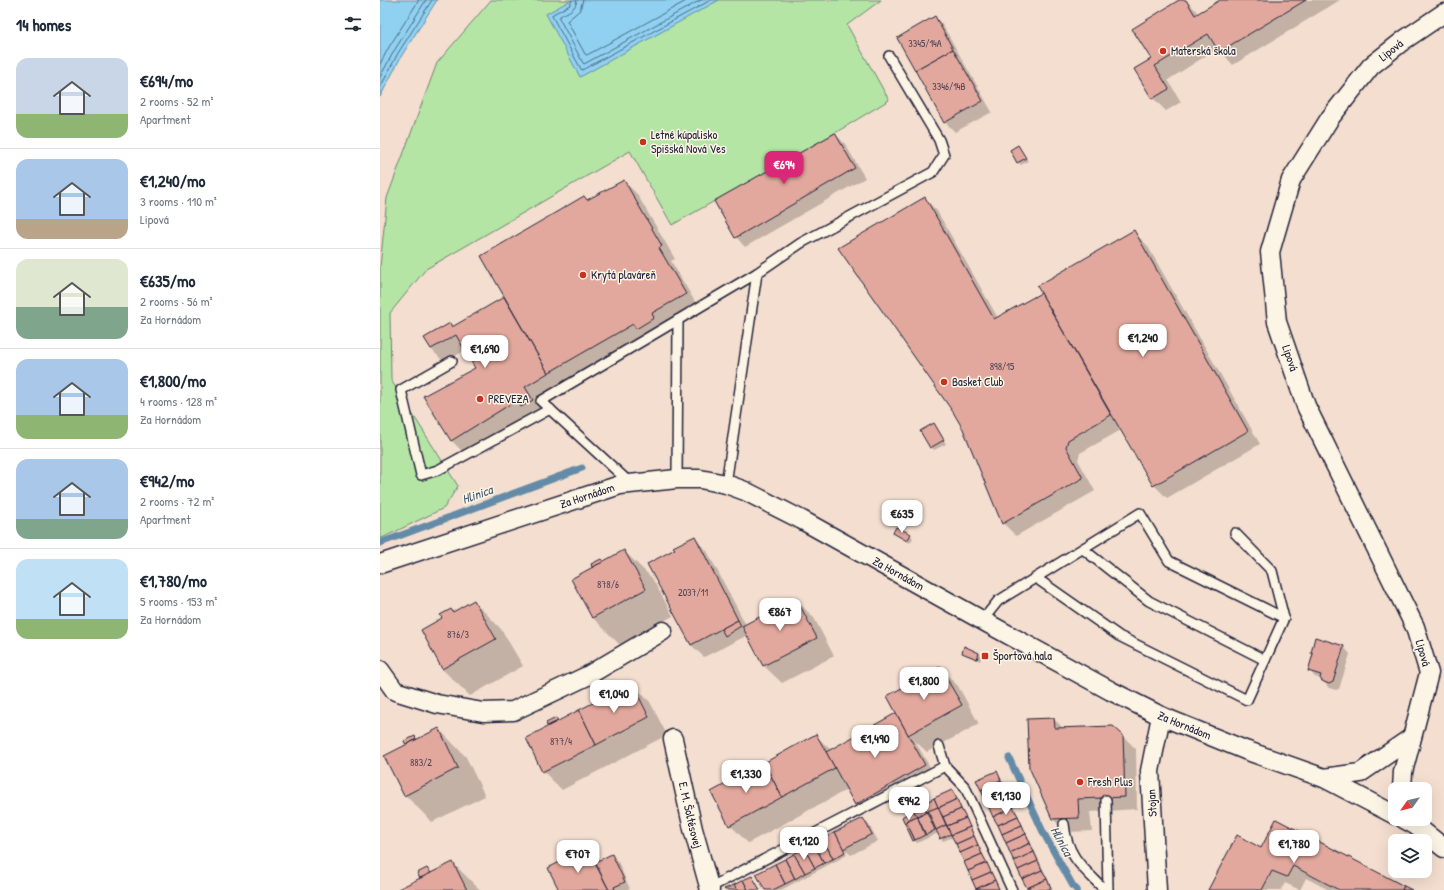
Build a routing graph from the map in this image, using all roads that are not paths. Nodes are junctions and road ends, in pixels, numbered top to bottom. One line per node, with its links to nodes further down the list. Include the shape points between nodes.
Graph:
1 (1439, 0): 2 (street)
2 (1444, 5)
3 (1444, 13): 22 (street, Lipová, via 1371,66 1330,118 1291,180 1270,252 1277,322 1306,406 1415,627 1428,673)
4 (889, 56): 5 (lane, via 939,140 944,155 933,172 801,244)
5 (757, 273): 6 (lane); 11 (lane)
6 (678, 320): 8 (lane, via 541,401); 9 (lane)
7 (452, 362): 8 (lane, via 401,390 421,475 438,470)
8 (550, 409): 10 (lane)
9 (677, 479): 10 (street, Za Hornádom); 11 (street, Za Hornádom, via 700,479)
10 (631, 484): 14 (street, Za Hornádom, via 620,485)
11 (726, 484): 17 (street, Za Hornádom, via 802,520)
12 (1234, 534): 16 (lane, via 1272,571)
13 (1083, 549): 15 (lane); 16 (lane, via 1140,513 1168,561); 19 (lane, via 1149,601)
14 (380, 564)
15 (1036, 578): 17 (lane, via 998,601); 19 (lane, via 1119,636 1247,700)
16 (1284, 618): 19 (lane)
17 (982, 621): 21 (street, Za Hornádom)
18 (663, 631): 20 (street, via 587,676 512,711 483,712 430,702 395,691)
19 (1265, 660)
20 (380, 670)
21 (1162, 716): 26 (street, Za Hornádom, via 1245,750); 36 (street, Stojan, via 1150,771)
22 (1411, 738): 26 (street, via 1360,773); 27 (street, Lipová)
23 (673, 739): 33 (street, E. M. Šoltésovej, via 693,829)
24 (939, 746): 25 (lane)
25 (945, 766): 33 (lane); 34 (lane, via 965,787)
26 (1324, 778): 29 (street, Za Hornádom)
27 (1402, 782)
28 (1106, 800): 35 (lane)
29 (1388, 810)
30 (1064, 824): 35 (lane, via 1065,837 1074,859)
31 (1417, 826): 32 (street, Za Hornádom)
32 (1444, 848)
33 (710, 889)
34 (1012, 890)
35 (1106, 890)
36 (1157, 890)

